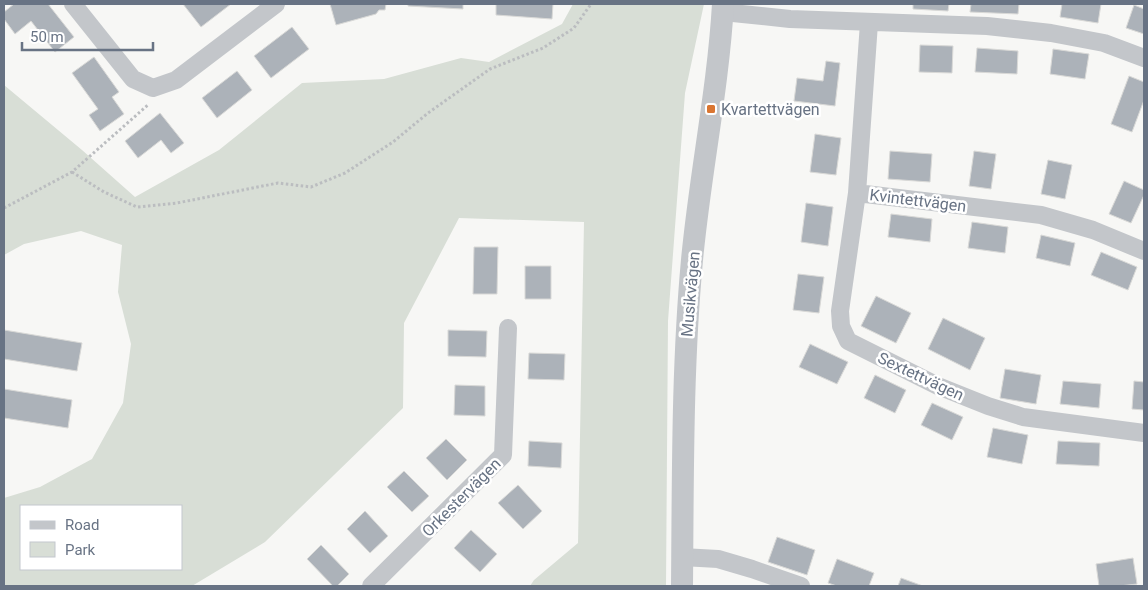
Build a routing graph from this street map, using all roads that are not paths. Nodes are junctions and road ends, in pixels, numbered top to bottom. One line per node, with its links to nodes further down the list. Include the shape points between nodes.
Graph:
1 (73, 4): 2 (street, via 133,79 154,88 176,80)
2 (276, 4)
3 (723, 8): 4 (street, via 790,19); 10 (street, Musikvägen, via 688,306)
4 (869, 22): 5 (street, via 987,26 1051,33 1104,43); 6 (street, Kvintettvägen)
5 (1144, 58)
6 (857, 193): 7 (street, Kvintettvägen, via 1041,215 1093,230); 9 (street, Sextettvägen, via 840,311 841,326 848,340 938,386 988,406 1023,416)
7 (1144, 251)
8 (508, 328): 11 (street, Orkestervägen, via 503,455)
9 (1144, 433)
10 (682, 558): 12 (street, Musikvägen); 13 (street, via 718,559)
11 (371, 586)
12 (682, 586)
13 (801, 586)

